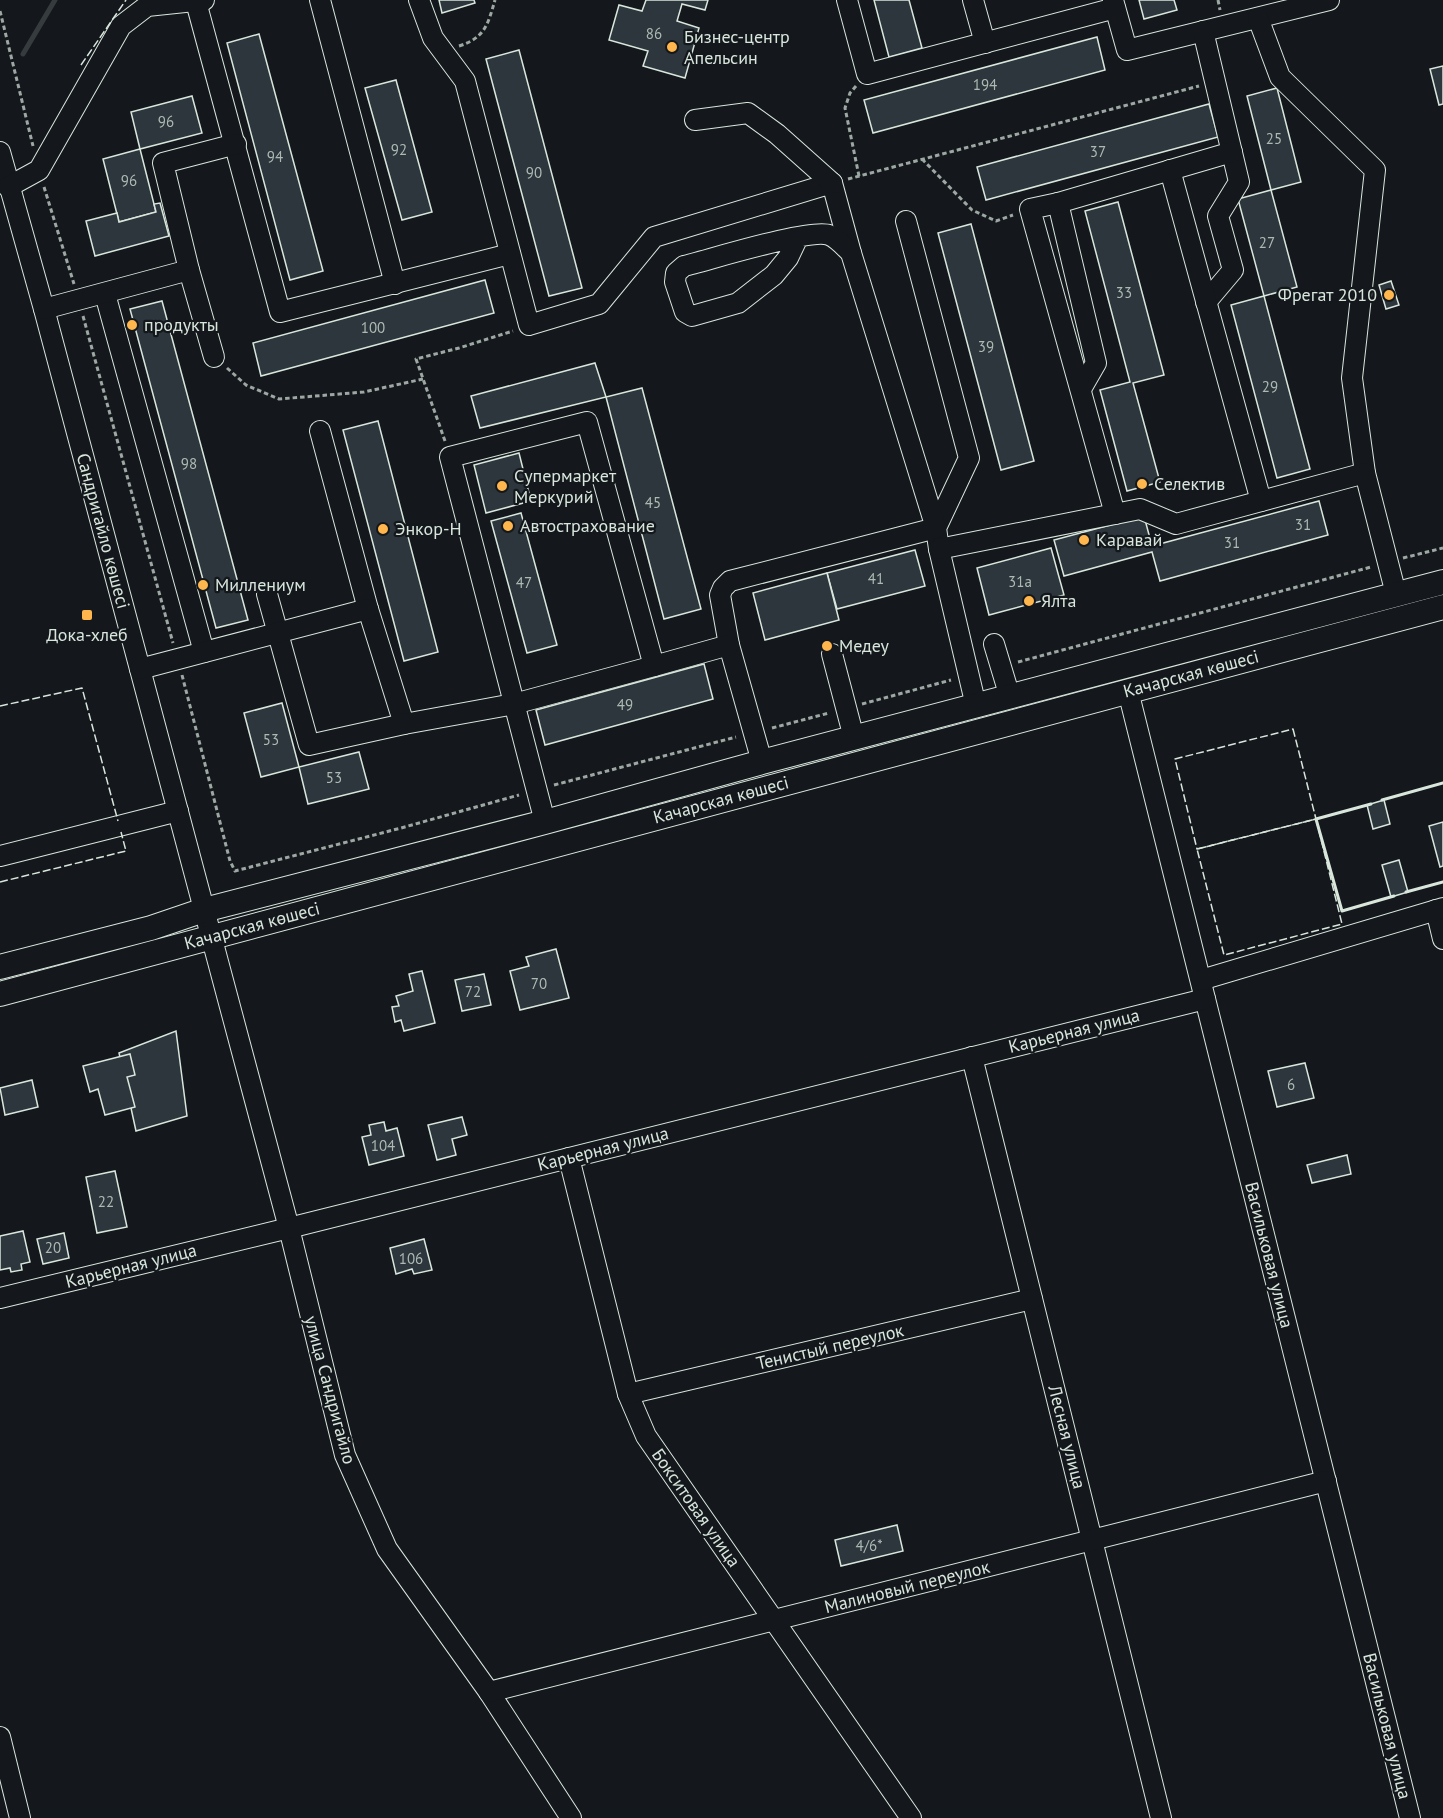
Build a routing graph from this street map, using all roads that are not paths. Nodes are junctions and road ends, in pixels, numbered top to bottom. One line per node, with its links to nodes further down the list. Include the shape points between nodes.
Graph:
1 (320, 0): 24 (street)
2 (419, 0): 22 (street, via 433,38 465,81)
3 (847, 0): 10 (street, via 867,74)
4 (973, 0): 10 (street)
5 (1329, 0): 8 (street)
6 (200, 1): 12 (street); 17 (street, via 147,6 121,26 39,170)
7 (1114, 4): 9 (street, via 1127,50); 10 (street)
8 (1258, 18): 9 (street); 31 (street, via 1280,77 1375,170 1352,378)
9 (1203, 31): 14 (street)
10 (985, 43)
11 (695, 120): 16 (street, via 748,112)
12 (236, 144): 23 (street, via 163,163); 24 (street, via 280,312)
13 (0, 152): 17 (street, Сандригайло көшесі)
14 (1232, 152): 15 (street); 26 (street, via 1239,182 1218,216 1233,270)
15 (1170, 170): 18 (street); 26 (street)
16 (832, 183): 21 (street); 22 (street, via 654,237 599,304 529,325)
17 (8, 187): 27 (street, Сандригайло көшесі)
18 (1058, 203): 29 (street, via 1096,363); 29 (street, via 1030,209)
19 (906, 221): 34 (street, via 969,458)
20 (798, 237): 20 (street, via 684,266 676,273 675,282 685,312 692,316 738,303 774,275); 21 (street, via 831,235)
21 (851, 253): 34 (street)
22 (510, 254): 24 (street)
23 (189, 270): 25 (street); 28 (street)
24 (395, 284)
25 (105, 294): 27 (street); 44 (street)
26 (1206, 302): 32 (street)
27 (44, 309): 47 (street, Сандригайло көшесі)
28 (214, 357)
29 (1081, 389): 33 (street)
30 (320, 431): 40 (street)
31 (1365, 473): 32 (street); 38 (street)
32 (1261, 501): 33 (street, via 1176,524 1140,509)
33 (1115, 514): 35 (street)
34 (936, 528): 35 (street); 43 (street, via 730,581 720,595)
35 (939, 549): 51 (street)
36 (1443, 582): 38 (main road, Качарская көшесі)
37 (267, 594): 41 (street)
38 (1396, 594): 49 (main road, Качарская көшесі)
39 (1443, 607): 48 (main road, Качарская көшесі)
40 (368, 609): 41 (street); 52 (street)
41 (277, 633): 44 (street); 52 (street, via 309,745)
42 (994, 644): 49 (street)
43 (729, 645): 46 (street); 55 (street)
44 (204, 652): 47 (street)
45 (832, 654): 53 (street, via 846,708)
46 (654, 666): 50 (street); 50 (street, via 587,422 450,457)
47 (140, 669): 56 (street, Сандригайло көшесі)
48 (1128, 691): 54 (main road, Качарская көшесі); 66 (street, Васильковая улица)
49 (1010, 697): 51 (main road, Качарская көшесі)
50 (514, 704): 52 (street); 57 (street)
51 (976, 706): 53 (main road, Качарская көшесі)
52 (404, 724)
53 (859, 737): 54 (street); 55 (main road, Качарская көшесі)
54 (872, 760): 60 (main road, Качарская көшесі)
55 (762, 762): 57 (main road, Качарская көшесі)
56 (178, 811): 58 (street); 62 (street, Сандригайло көшесі)
57 (545, 822): 59 (main road, Качарская көшесі)
58 (0, 856)
59 (391, 861): 60 (street); 62 (main road, Качарская көшесі)
60 (398, 887): 63 (main road, Качарская көшесі)
61 (1439, 908): 64 (street); 66 (street, Карьерная улица)
62 (204, 910): 63 (street, улица Сандригайло); 65 (main road, Качарская көшесі, via 151,928)
63 (211, 937): 67 (main road, Качарская көшесі); 70 (street, улица Сандригайло)
64 (1443, 939)
65 (0, 967)
66 (1203, 990): 68 (street, Карьерная улица); 74 (street, Васильковая улица)
67 (0, 994)
68 (972, 1057): 69 (street, Карьерная улица); 72 (street, Лесная улица)
69 (569, 1158): 70 (street, Карьерная улица); 73 (street, Бокситовая улица)
70 (289, 1228): 71 (street, Карьерная улица); 77 (street, улица Сандригайло, via 345,1455 387,1549)
71 (0, 1298)
72 (1032, 1299): 73 (street, Тенистый переулок); 75 (street, Лесная улица)
73 (628, 1394): 76 (street, Бокситовая улица, via 646,1436)
74 (1326, 1481): 75 (street, Малиновый переулок); 83 (street, Васильковая улица)
75 (1093, 1540): 76 (street, Малиновый переулок); 82 (street, Лесная улица)
76 (773, 1620): 77 (street, Малиновый переулок); 81 (street, Бокситовая улица)
77 (489, 1692): 80 (street, улица Сандригайло)
78 (0, 1737): 79 (street)
79 (20, 1818)
80 (571, 1818)
81 (911, 1818)
82 (1161, 1818)
83 (1410, 1818)

